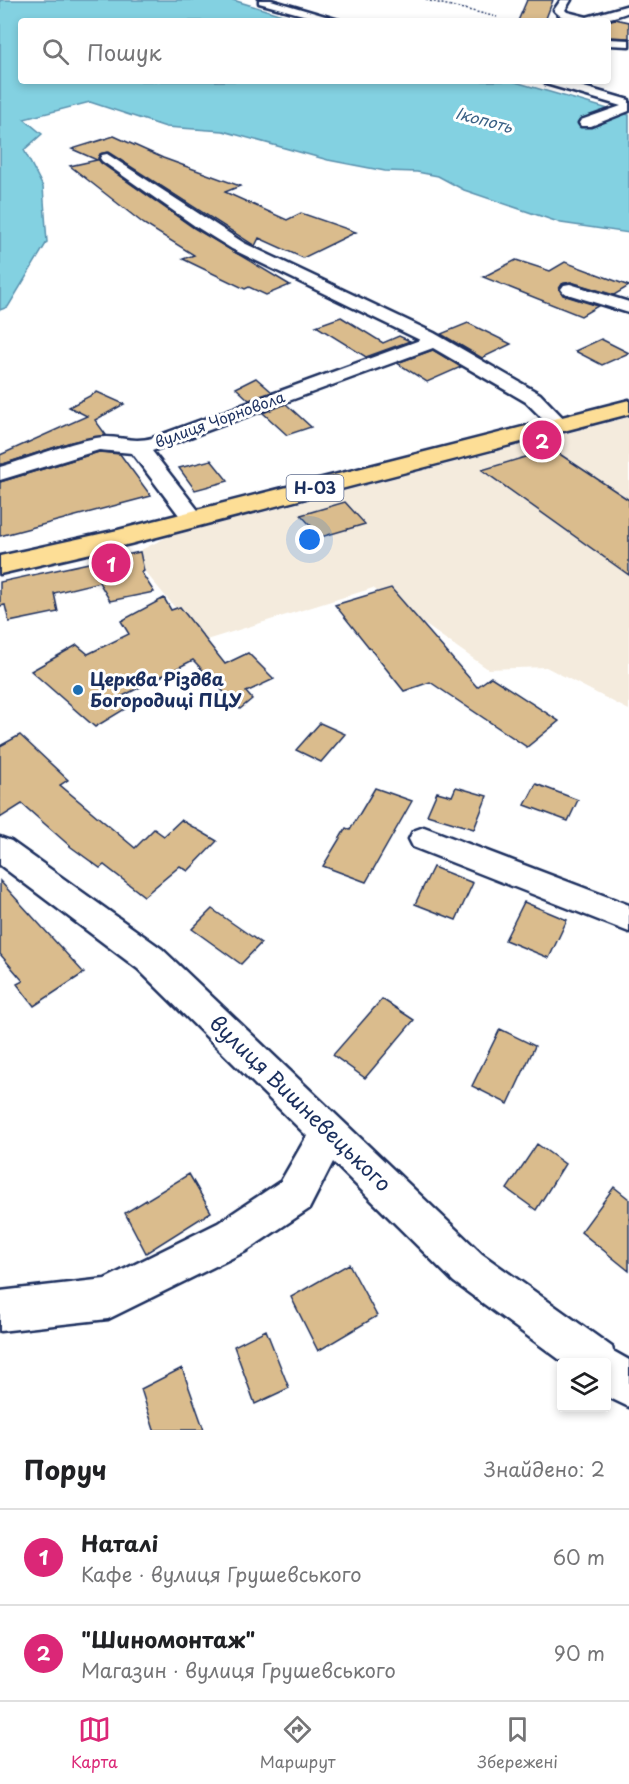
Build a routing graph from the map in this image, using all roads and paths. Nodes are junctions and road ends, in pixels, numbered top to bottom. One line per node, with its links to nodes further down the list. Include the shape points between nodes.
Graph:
1 (426, 0): 5 (path)
2 (566, 0): 7 (street, via 559,10)
3 (263, 1): 6 (street)
4 (629, 8): 8 (street)
5 (497, 17)
6 (326, 18)
7 (578, 18)
8 (596, 18)
9 (611, 42): 10 (street)
10 (629, 43)
11 (560, 84): 12 (street)
12 (629, 105): 13 (street)
13 (586, 123)
14 (107, 158): 17 (street, via 186,215 238,246)
15 (570, 289): 16 (street)
16 (629, 308)
17 (435, 341): 19 (street, via 533,398); 20 (street, вулиця Чорновола)
18 (629, 407): 19 (main road, Н-03)
19 (560, 424): 22 (main road, Н-03)
20 (139, 448): 21 (street, вулиця Чорновола, via 98,444); 22 (street)
21 (0, 474)
22 (193, 519): 23 (main road, Н-03)
23 (0, 565)
24 (423, 839): 26 (street)
25 (0, 849): 27 (street, вулиця Вишневецького, via 150,959)
26 (629, 919)
27 (329, 1132): 28 (street, via 295,1195 232,1237 108,1299); 29 (street, вулиця Вишневецького, via 468,1268)
28 (0, 1311)
29 (592, 1358)
30 (611, 1373): 31 (street)
31 (629, 1386)

